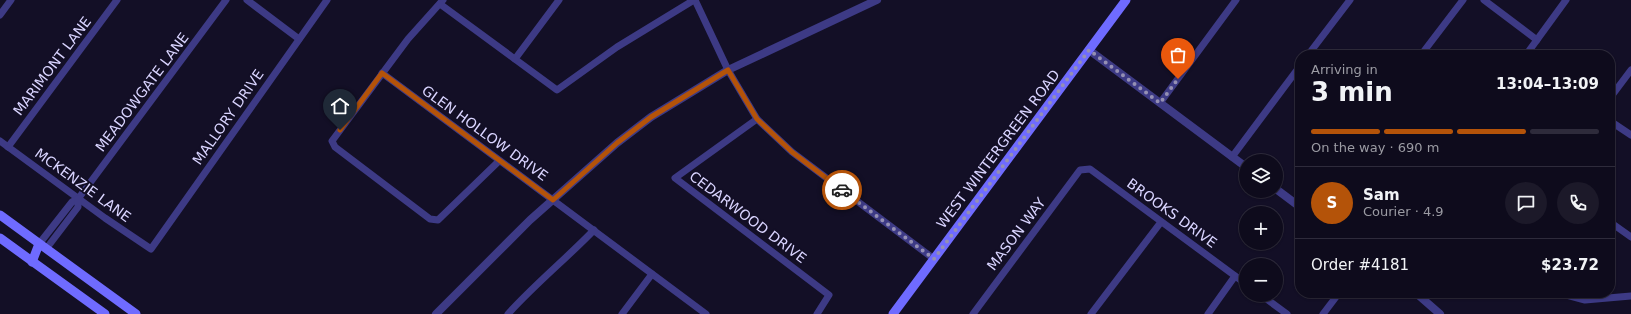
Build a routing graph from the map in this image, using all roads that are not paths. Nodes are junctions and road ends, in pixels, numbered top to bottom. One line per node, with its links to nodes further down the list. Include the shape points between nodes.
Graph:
1 (11, 0): 16 (street)
2 (117, 0): 34 (street, MARIMONT LANE)
3 (226, 0): 40 (street, MEADOWGATE LANE)
4 (247, 0): 17 (street)
5 (327, 0): 17 (street, MALLORY DRIVE)
6 (559, 0): 23 (street)
7 (695, 0): 23 (street, via 617,47 557,90); 24 (street)
8 (877, 0): 24 (street)
9 (1126, 0): 19 (main road, WEST WINTERGREEN ROAD)
10 (1236, 0): 29 (street)
11 (1350, 0): 20 (street)
12 (1463, 0): 21 (street)
13 (1484, 0): 18 (street)
14 (1566, 0): 18 (street)
15 (442, 2): 23 (street); 26 (street, via 422,21)
16 (0, 15)
17 (299, 39): 50 (street, MALLORY DRIVE)
18 (1537, 40): 22 (street)
19 (1089, 50): 29 (street); 51 (main road, WEST WINTERGREEN ROAD)
20 (1312, 50)
21 (1425, 50)
22 (1530, 50)
23 (515, 59)
24 (728, 70): 30 (street); 41 (street, via 617,143)
25 (1631, 70): 28 (street)
26 (382, 73): 36 (street, GLEN HOLLOW DRIVE); 36 (street, via 332,141 335,147 430,219 438,220)
27 (1295, 73): 35 (street)
28 (1615, 91)
29 (1160, 103): 35 (street)
30 (757, 119): 51 (street, via 792,152); 70 (street, CEDARWOOD DRIVE, via 675,178 829,294)
31 (1615, 124): 32 (street)
32 (1631, 135)
33 (0, 141): 34 (street, MCKENZIE LANE)
34 (8, 147): 40 (street, MCKENZIE LANE)
35 (1232, 157): 37 (street)
36 (499, 161): 41 (street, GLEN HOLLOW DRIVE)
37 (1239, 162)
38 (1080, 170): 44 (street, BROOKS DRIVE, via 1090,169); 72 (street, MASON WAY)
39 (1283, 194): 42 (street)
40 (78, 199): 49 (street, MEADOWGATE LANE, via 78,207); 50 (street, MCKENZIE LANE)
41 (553, 200): 46 (street, GLEN HOLLOW DRIVE); 66 (street)
42 (1295, 203)
43 (0, 215): 49 (main road)
44 (1161, 222): 54 (street, BROOKS DRIVE); 73 (street)
45 (1615, 226): 48 (street)
46 (594, 230): 53 (street, GLEN HOLLOW DRIVE); 67 (street)
47 (0, 238): 52 (main road)
48 (1631, 238)
49 (43, 247): 52 (main road); 65 (main road)
50 (151, 250)
51 (934, 259): 71 (main road, WEST WINTERGREEN ROAD)
52 (32, 262): 64 (main road)
53 (652, 274): 68 (street); 69 (street, GLEN HOLLOW DRIVE)
54 (1235, 276): 55 (street, BROOKS DRIVE); 74 (street)
55 (1239, 279)
56 (1631, 296): 57 (street)
57 (1615, 297)
58 (1335, 298): 76 (street)
59 (1421, 298): 63 (street)
60 (1578, 298): 61 (street)
61 (1608, 298)
62 (1271, 302): 75 (street)
63 (1436, 313)
64 (105, 314)
65 (136, 314)
66 (436, 314)
67 (508, 314)
68 (622, 314)
69 (706, 314)
70 (818, 314)
71 (893, 314)
72 (973, 314)
73 (1091, 314)
74 (1208, 314)
75 (1287, 314)
76 (1323, 314)

